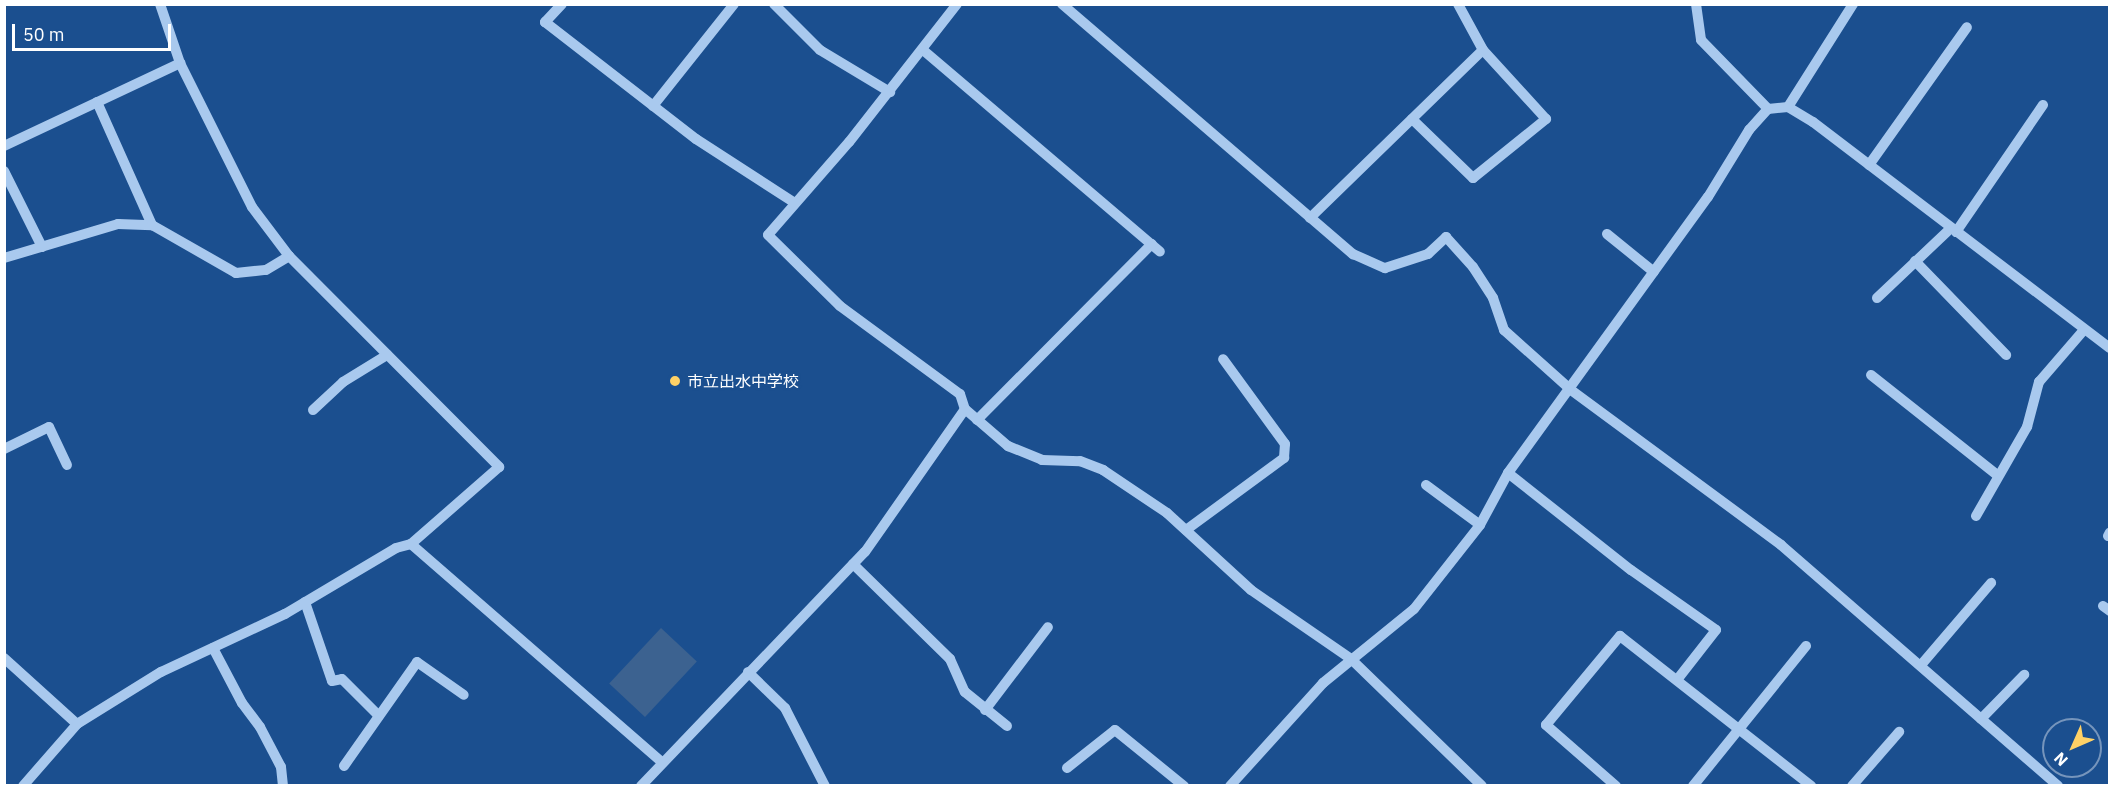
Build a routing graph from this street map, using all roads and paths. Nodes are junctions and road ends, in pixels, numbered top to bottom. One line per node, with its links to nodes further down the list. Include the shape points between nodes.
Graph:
1 (160, 4): 13 (street)
2 (562, 4): 17 (street, via 545,22)
3 (735, 4): 17 (street)
4 (774, 4): 14 (street, via 820,50)
5 (957, 4): 11 (street)
6 (1062, 4): 25 (street)
7 (1458, 4): 12 (street)
8 (1696, 4): 19 (street, via 1701,40)
9 (1853, 4): 18 (street)
10 (1967, 27): 22 (street)
11 (923, 50): 14 (street); 29 (street)
12 (1484, 50): 20 (street); 20 (street, via 1546,119 1473,178)
13 (180, 63): 15 (street); 32 (street, via 252,207)
14 (890, 92): 24 (street)
15 (97, 102): 21 (street); 26 (street)
16 (2043, 105): 27 (street)
17 (653, 106): 24 (street)
18 (1788, 107): 19 (street); 22 (street)
19 (1768, 109): 35 (street, via 1749,130 1708,197)
20 (1412, 119): 25 (street)
21 (4, 146)
22 (1869, 165): 27 (street)
23 (4, 171): 30 (street)
24 (795, 203): 44 (street, via 768,235 840,306 960,394)
25 (1310, 218): 43 (street, via 1353,254 1385,268 1428,254 1446,237 1488,291 1504,330)
26 (153, 225): 30 (street, via 118,224); 32 (street, via 236,273 266,270)
27 (1953, 230): 34 (street); 37 (street)
28 (1607, 234): 35 (street)
29 (1152, 244): 31 (street); 46 (street)
30 (42, 247): 33 (street)
31 (1160, 252)
32 (289, 255): 39 (street)
33 (4, 258)
34 (1915, 261): 36 (street); 40 (street)
35 (1654, 272): 43 (street)
36 (1877, 298)
37 (2083, 330): 38 (street); 50 (street, via 2039,382 2027,427)
38 (2109, 348)
39 (387, 355): 45 (street, via 343,382); 55 (street, via 499,467)
40 (2006, 356)
41 (1223, 359): 54 (street, via 1285,444 1284,458)
42 (1871, 375): 50 (street)
43 (1571, 390): 49 (street); 64 (street, via 1781,545)
44 (965, 409): 46 (street); 56 (street)
45 (313, 410)
46 (977, 420): 54 (street, via 1008,446 1042,460 1080,461 1103,470)
47 (4, 449): 48 (street, via 49,427)
48 (67, 465)
49 (1508, 473): 53 (street); 67 (street, via 1631,570 1716,630)
50 (1996, 474): 52 (street)
51 (1426, 485): 53 (street)
52 (1976, 516)
53 (1480, 525): 63 (street, via 1414,609)
54 (1186, 530): 63 (street, via 1251,590)
55 (411, 544): 58 (street, via 396,548); 76 (street)
56 (853, 564): 65 (street); 69 (street, via 950,659 965,692)
57 (1990, 583): 64 (street)
58 (305, 602): 61 (street); 70 (street, via 332,681 342,679)
59 (1048, 627): 69 (street)
60 (1806, 646): 74 (street)
61 (213, 648): 72 (street, via 161,672); 80 (street, via 281,767)
62 (4, 658): 72 (street)
63 (1351, 659): 84 (street, via 1323,682); 85 (street)
64 (1921, 664): 71 (street)
65 (748, 672): 76 (street); 82 (street, via 785,708)
66 (2024, 675): 71 (street)
67 (1677, 680): 74 (street); 86 (street, via 1620,636 1546,725)
68 (464, 695): 70 (street, via 417,662)
69 (985, 710): 73 (street)
70 (379, 716): 77 (street)
71 (1981, 719): 90 (street)
72 (77, 724): 79 (street)
73 (1007, 726)
74 (1739, 727): 87 (street); 88 (street)
75 (1899, 732): 89 (street)
76 (661, 761): 81 (street)
77 (344, 766)
78 (1067, 768): 83 (street, via 1115,730)
79 (23, 786)
80 (283, 786)
81 (641, 786)
82 (825, 786)
83 (1184, 786)
84 (1230, 786)
85 (1482, 786)
86 (1616, 786)
87 (1693, 786)
88 (1812, 786)
89 (1852, 786)
90 (2058, 786)

